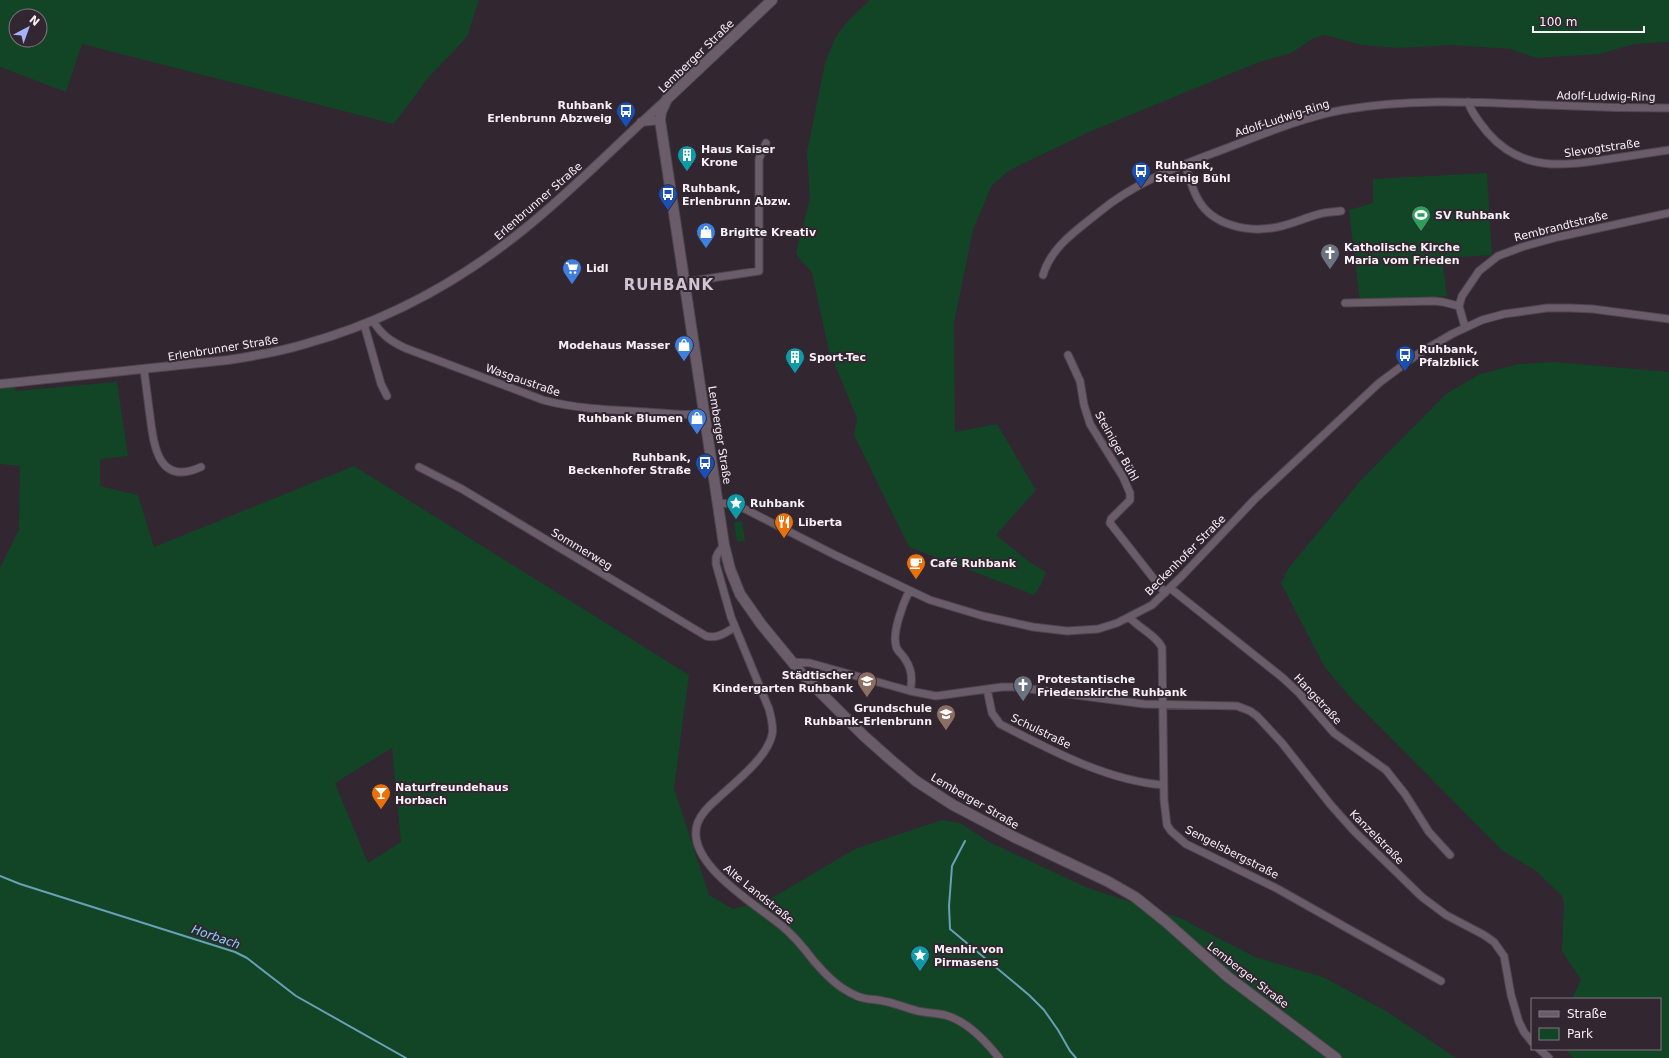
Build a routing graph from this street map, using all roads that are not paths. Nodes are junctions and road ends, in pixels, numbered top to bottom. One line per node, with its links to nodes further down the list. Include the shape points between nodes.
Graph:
1 (772, 0): 2 (main road, Lemberger Straße)
2 (667, 98): 5 (main road, Lemberger Straße); 6 (street, Erlenbrunner Straße)
3 (1468, 102): 4 (street, Adolf-Ludwig-Ring); 8 (street, Slevogtstraße, via 1473,114 1494,139 1510,152 1530,161 1554,165 1581,164); 9 (street, Adolf-Ludwig-Ring, via 1397,103 1340,111 1279,128)
4 (1669, 108)
5 (660, 120): 6 (street); 13 (main road, Lemberger Straße)
6 (641, 122): 17 (street, Erlenbrunner Straße, via 546,210 498,250 432,292)
7 (766, 143): 13 (street, via 759,159 758,271)
8 (1669, 150)
9 (1185, 164): 10 (street, via 1199,202 1210,214 1224,223 1265,229); 12 (street, Adolf-Ludwig-Ring, via 1128,190 1104,208 1056,250)
10 (1341, 211)
11 (1669, 213): 15 (street, Rembrandtstraße, via 1558,237 1504,254 1489,263 1472,279)
12 (1043, 275)
13 (685, 282): 24 (main road, Lemberger Straße)
14 (1345, 304): 15 (street, via 1434,301)
15 (1459, 306): 19 (street)
16 (1669, 318): 19 (street, via 1593,309 1547,308 1504,314)
17 (373, 320): 18 (street, Erlenbrunner Straße); 24 (street, Wasgaustraße, via 384,336 405,348 553,403 688,415)
18 (364, 324): 21 (street, Erlenbrunner Straße, via 305,344 263,354); 23 (street, via 381,384)
19 (1465, 327): 30 (street, Beckenhofer Straße, via 1424,350 1379,383 1255,500)
20 (1068, 355): 30 (street, Steiniger Bühl, via 1080,381 1090,424 1130,493 1129,502 1111,518 1110,523)
21 (144, 370): 22 (street, Erlenbrunner Straße); 26 (street, via 151,430 157,456 166,466 178,473)
22 (0, 384)
23 (387, 396)
24 (705, 412): 27 (main road, Lemberger Straße)
25 (419, 467): 32 (street, Sommerweg, via 469,493 706,636 717,637)
26 (201, 468)
27 (718, 503): 28 (main road, Lemberger Straße); 29 (street, Beckenhofer Straße, via 732,504 745,509)
28 (724, 545): 32 (street, Alte Landstraße, via 718,553 716,564); 33 (main road, Lemberger Straße, via 734,581 747,607)
29 (909, 591): 31 (street, Beckenhofer Straße, via 983,616 1049,629 1098,629); 35 (street, via 898,622 895,641 911,673)
30 (1168, 591): 31 (street, Beckenhofer Straße); 38 (street, Hangstraße, via 1283,678 1334,733 1386,770 1429,832)
31 (1130, 618): 36 (street, Sengelsbergstraße, via 1161,645)
32 (735, 627): 42 (street, Alte Landstraße, via 769,708 772,734 767,747 754,763 709,806 698,822 697,838 706,861 724,880 784,928 826,975 846,991 859,997 881,1000 958,1020 980,1037)
33 (791, 662): 35 (street, via 810,663); 43 (main road, Lemberger Straße, via 864,736 916,781 992,826 1107,881 1134,897 1165,921 1228,978)
34 (987, 689): 35 (street, via 943,696); 36 (street, Kanzelstraße, via 1015,687); 37 (street, Schulstraße, via 992,713 1000,724 1092,768)
35 (910, 691)
36 (1161, 705): 37 (street, Sengelsbergstraße); 40 (street, Kanzelstraße, via 1237,706 1257,716 1282,743 1330,804 1376,853 1435,907 1494,942 1504,956 1519,1022)
37 (1163, 785): 39 (street, Sengelsbergstraße, via 1168,825 1181,840 1276,888)
38 (1450, 855)
39 (1441, 981)
40 (1531, 1041)
41 (1540, 1050): 44 (street)
42 (999, 1058)
43 (1336, 1058)
44 (1548, 1058)

